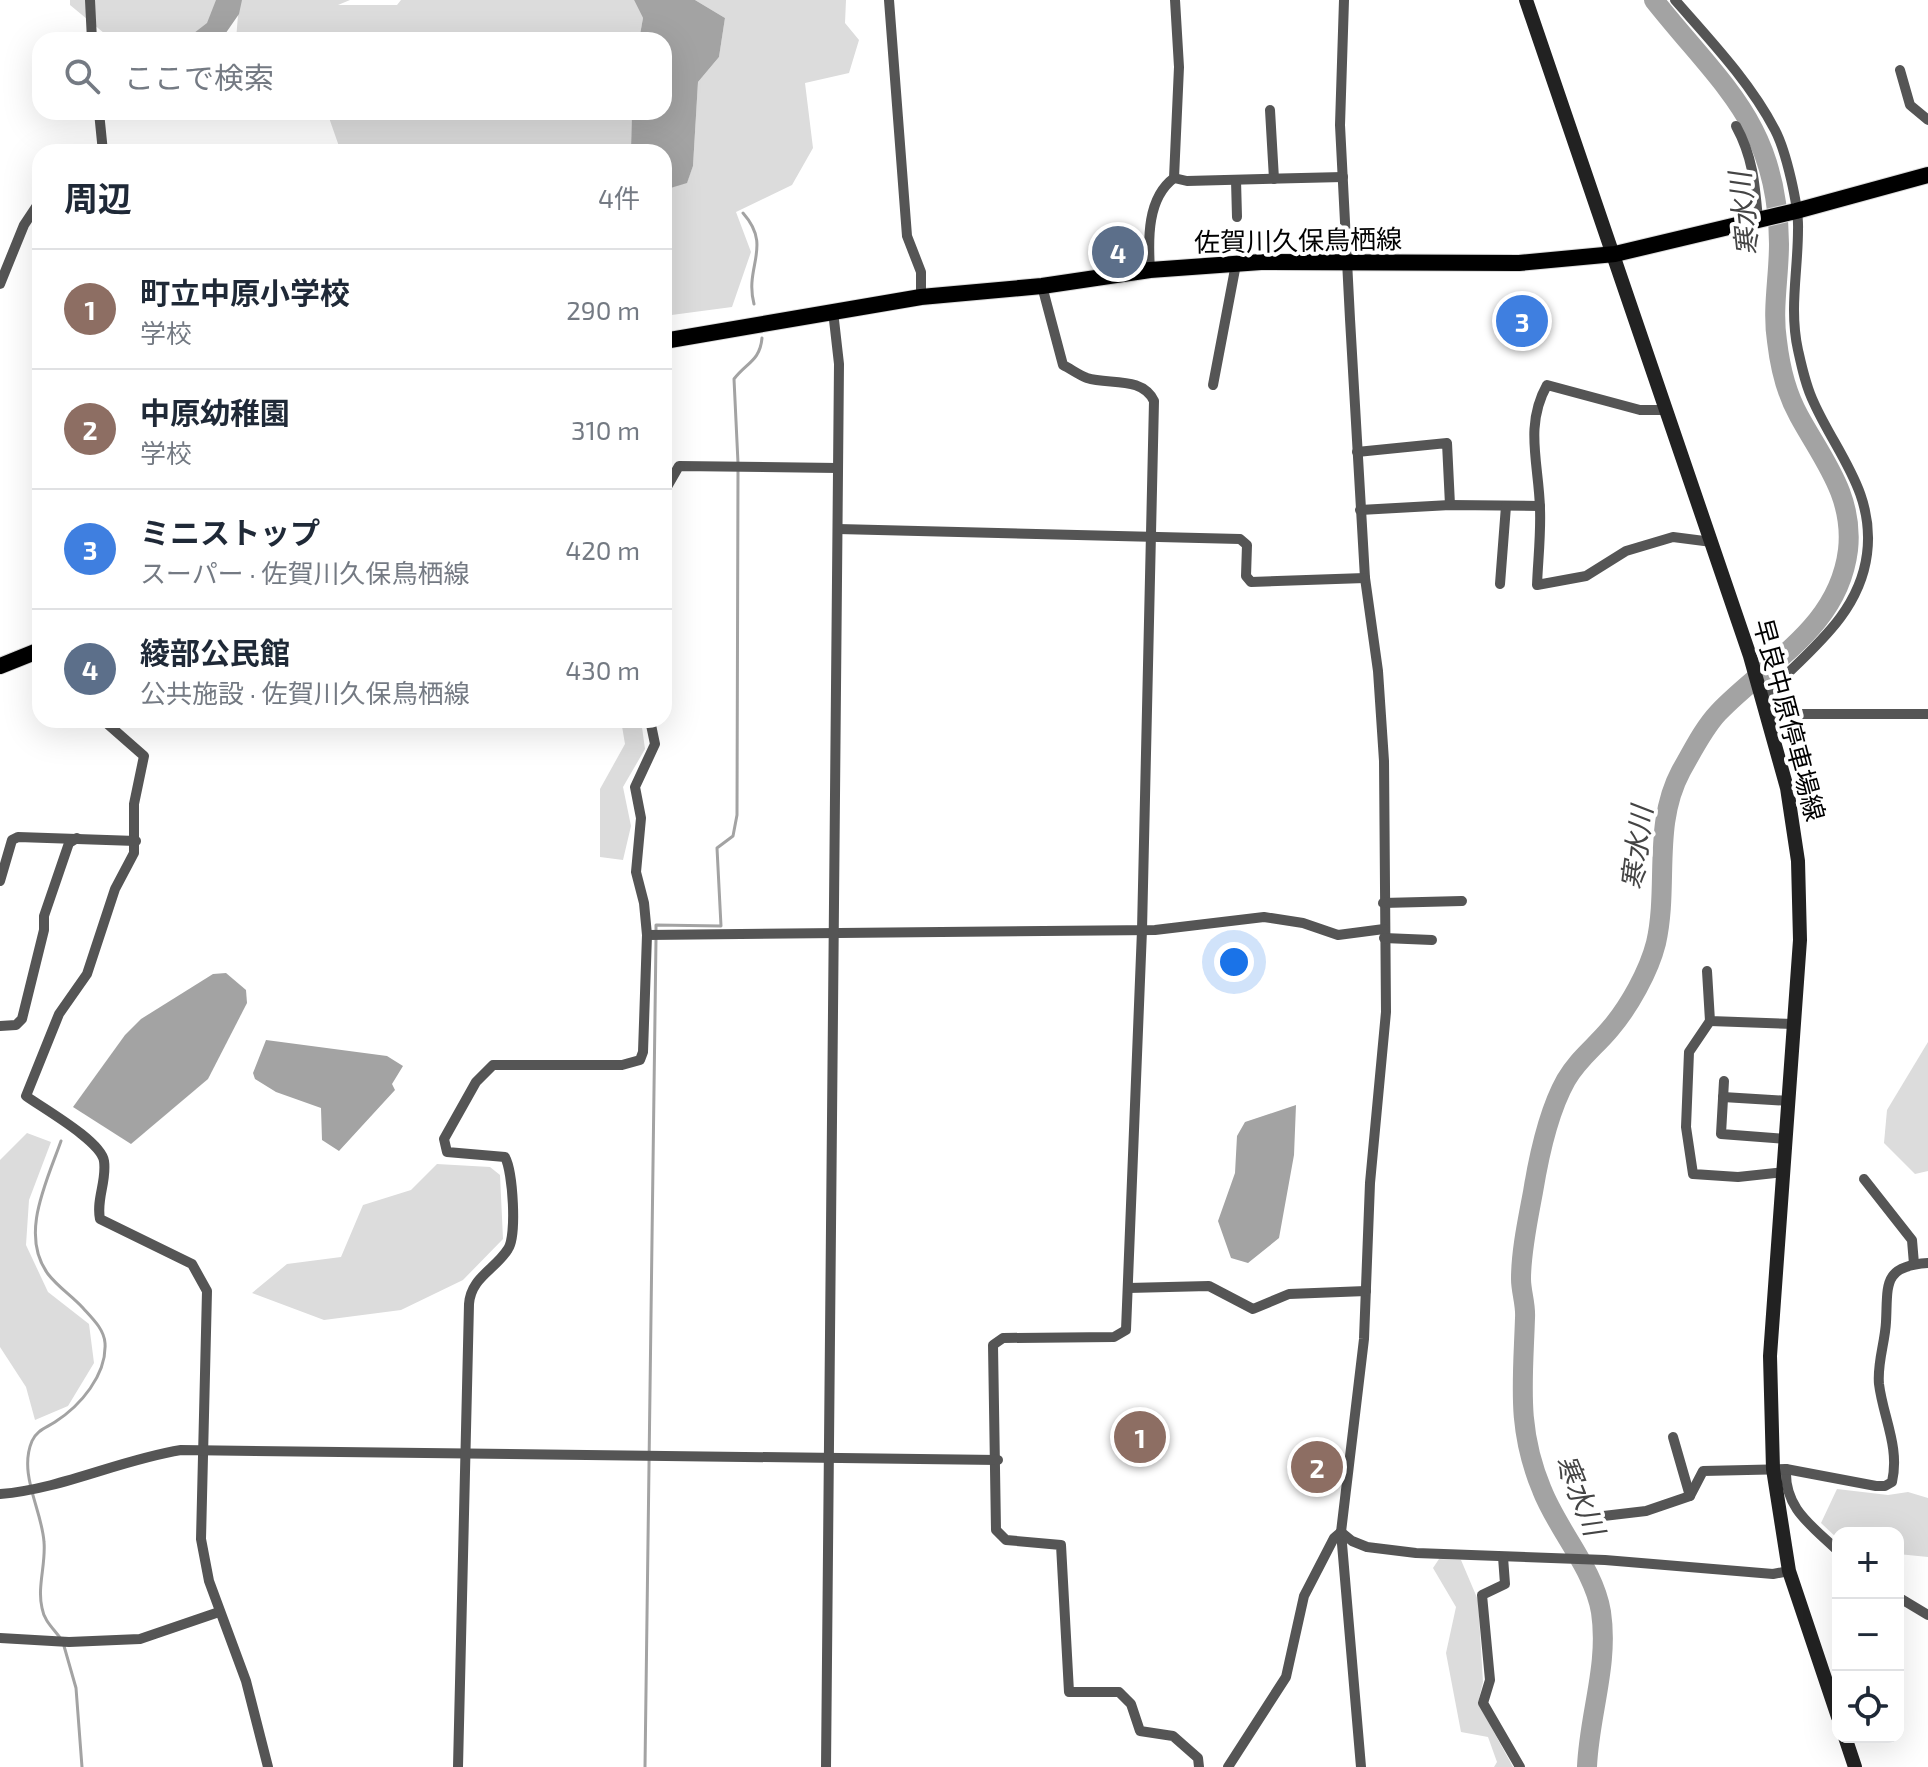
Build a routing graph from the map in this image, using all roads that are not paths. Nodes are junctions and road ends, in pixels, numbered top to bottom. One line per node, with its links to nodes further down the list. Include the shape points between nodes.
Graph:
1 (90, 0): 7 (street)
2 (889, 0): 29 (street, via 907,236 921,272)
3 (1175, 0): 16 (street, via 1179,67)
4 (1344, 0): 15 (street)
5 (1526, 0): 23 (main road, 早良中原停車場線)
6 (1675, 0): 19 (street, via 1722,53 1776,131)
7 (92, 32)
8 (1900, 70): 11 (street, via 1910,105)
9 (1270, 110): 17 (street)
10 (100, 120): 13 (street)
11 (1928, 120)
12 (1736, 126): 22 (street, via 1751,160)
13 (102, 144)
14 (1928, 175): 19 (main road, 佐賀川久保鳥栖線)
15 (1343, 177): 17 (street); 24 (street)
16 (1174, 178): 18 (street); 26 (street, via 1161,188 1151,217)
17 (1274, 179): 18 (street)
18 (1236, 180): 21 (street)
19 (1796, 211): 22 (main road, 佐賀川久保鳥栖線); 48 (street, via 1797,346 1812,399 1861,490 1869,533 1853,598 1815,649)
20 (32, 213): 27 (street)
21 (1237, 217)
22 (1758, 220): 23 (main road, 佐賀川久保鳥栖線)
23 (1615, 254): 24 (main road, 佐賀川久保鳥栖線, via 1519,263); 33 (main road, 早良中原停車場線)
24 (1349, 261): 25 (main road, 佐賀川久保鳥栖線); 34 (street)
25 (1236, 264): 26 (main road, 佐賀川久保鳥栖線); 32 (street)
26 (1150, 270): 28 (main road, 佐賀川久保鳥栖線)
27 (0, 284)
28 (1042, 286): 29 (main road, 佐賀川久保鳥栖線); 42 (street, via 1063,365 1087,378 1133,384 1154,401)
29 (921, 297): 30 (main road, 佐賀川久保鳥栖線)
30 (833, 311): 31 (main road, 佐賀川久保鳥栖線); 35 (street, via 839,364)
31 (672, 340)
32 (1213, 385)
33 (1667, 410): 39 (street, via 1640,410 1547,385 1531,438); 43 (main road, 早良中原停車場線)
34 (1357, 452): 37 (street, via 1447,443); 40 (street)
35 (838, 468): 36 (street, via 679,466); 41 (street)
36 (672, 478)
37 (1450, 505): 38 (street); 40 (street)
38 (1506, 506): 39 (street); 45 (street)
39 (1540, 506): 43 (street, via 1537,585 1586,576 1626,551 1673,537)
40 (1360, 510): 44 (street)
41 (838, 529): 42 (street); 61 (street)
42 (1151, 536): 44 (street, via 1244,541 1251,582); 58 (street)
43 (1712, 542): 48 (main road, 早良中原停車場線)
44 (1365, 578): 57 (street, via 1383,746)
45 (1500, 584)
46 (32, 653): 47 (main road)
47 (0, 666)
48 (1763, 698): 49 (main road, 早良中原停車場線)
49 (1767, 714): 50 (street); 65 (main road, 早良中原停車場線, via 1787,788 1798,861)
50 (1928, 714)
51 (112, 728): 54 (street, via 144,756 134,804)
52 (652, 728): 60 (street, via 655,744 635,787 641,818 636,872)
53 (77, 838): 54 (street); 55 (street, via 12,840); 66 (street, via 69,843 44,916 22,1019)
54 (136, 841): 78 (street, via 87,974 59,1014 26,1096 97,1146 104,1161 100,1219 192,1264 207,1291)
55 (0, 881)
56 (1462, 901): 57 (street)
57 (1383, 903): 59 (street)
58 (1142, 930): 59 (street, via 1264,917 1338,935); 61 (street); 75 (street)
59 (1384, 934): 62 (street); 76 (street, via 1386,1012)
60 (647, 935): 61 (street); 79 (street, via 640,1060 622,1065 493,1065 476,1082 444,1139 447,1152 505,1157 511,1176 512,1241 470,1292)
61 (833, 935): 80 (street)
62 (1432, 940)
63 (1707, 971): 64 (street)
64 (1710, 1021): 65 (street); 71 (street, via 1689,1052 1686,1127 1693,1174)
65 (1794, 1024): 69 (main road, 早良中原停車場線)
66 (0, 1026)
67 (1724, 1081): 68 (street)
68 (1723, 1097): 69 (street); 70 (street, via 1721,1134)
69 (1789, 1101): 70 (main road, 早良中原停車場線)
70 (1786, 1139): 71 (main road, 早良中原停車場線)
71 (1784, 1172): 82 (main road, 早良中原停車場線, via 1770,1356)
72 (1864, 1179): 73 (street, via 1912,1240)
73 (1914, 1264): 74 (street); 82 (street, via 1895,1271 1889,1280 1879,1366 1879,1387 1892,1432 1892,1482 1876,1486)
74 (1928, 1264)
75 (1128, 1288): 76 (street, via 1209,1286 1253,1309 1289,1294); 81 (street, via 1122,1335 1003,1338 993,1345)
76 (1366, 1291): 86 (street)
77 (1673, 1437): 84 (street)
78 (202, 1450): 79 (street); 83 (street, via 137,1458 40,1489); 91 (street, via 201,1539)
79 (464, 1454): 80 (street); 97 (street)
80 (830, 1460): 81 (street); 98 (street)
81 (998, 1460): 99 (street, via 999,1535 1056,1543 1063,1551 1069,1692 1126,1696 1140,1731 1173,1736 1198,1758)
82 (1779, 1469): 84 (street, via 1703,1471); 87 (street, via 1794,1510); 89 (main road, 早良中原停車場線)
83 (0, 1494)
84 (1690, 1496): 85 (street, via 1646,1511)
85 (1595, 1517)
86 (1341, 1532): 88 (street, via 1367,1547); 100 (street, via 1304,1596 1286,1677); 101 (street)
87 (1832, 1545)
88 (1503, 1557): 89 (street); 102 (street, via 1505,1584 1482,1595 1490,1680 1483,1703)
89 (1789, 1571): 94 (main road, 早良中原停車場線)
90 (1901, 1599): 92 (street)
91 (219, 1612): 93 (street, via 140,1639); 96 (street, via 246,1681)
92 (1928, 1615)
93 (0, 1638)
94 (1832, 1699)
95 (1847, 1743): 103 (main road)
96 (268, 1767)
97 (458, 1767)
98 (826, 1767)
99 (1199, 1767)
100 (1228, 1767)
101 (1361, 1767)
102 (1520, 1767)
103 (1855, 1767)

